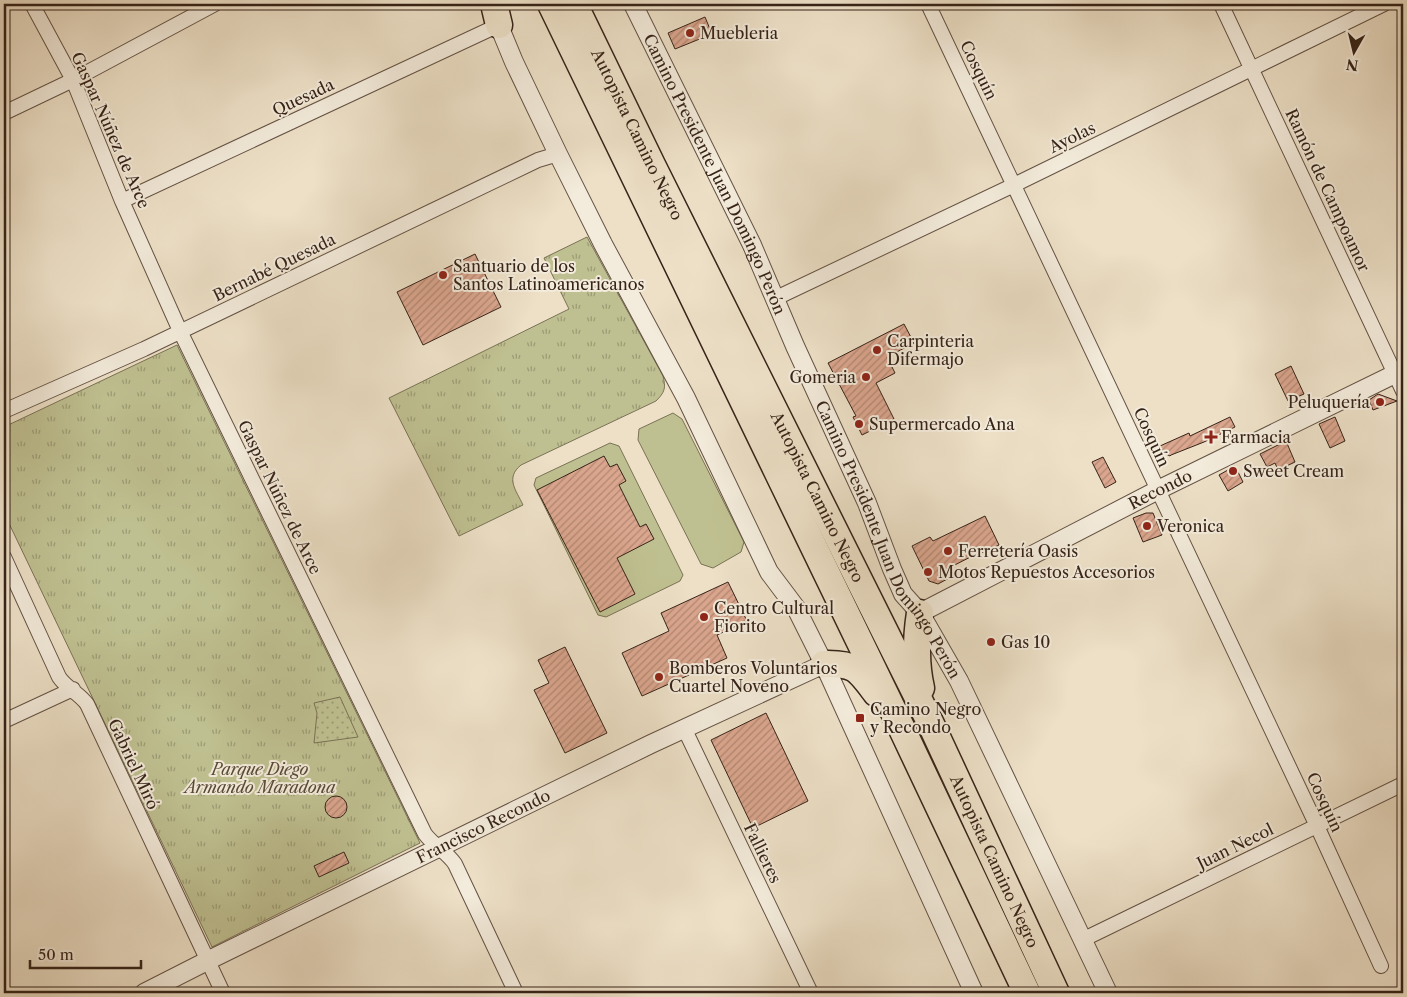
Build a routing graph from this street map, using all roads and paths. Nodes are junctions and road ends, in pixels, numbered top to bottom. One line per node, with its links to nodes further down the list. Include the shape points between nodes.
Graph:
1 (32, 4): 11 (street, Gaspar Núñez de Arce)
2 (215, 4): 11 (street)
3 (551, 4): 29 (highway, Autopista Camino Negro)
4 (574, 4): 27 (highway, Autopista Camino Negro)
5 (633, 4): 16 (street, Camino Presidente Juan Domingo Perón, via 752,245)
6 (928, 4): 14 (street, Cosquín)
7 (1221, 4): 10 (street, Ramón de Campoamor)
8 (1384, 4): 10 (street, Ayolas)
9 (494, 11): 13 (street, via 514,62); 15 (street, Quesada)
10 (1252, 69): 14 (street, Ayolas); 18 (street, Ramón de Campoamor)
11 (73, 80): 12 (street); 15 (street, Gaspar Núñez de Arce)
12 (4, 113)
13 (558, 154): 17 (street, Bernabé Quesada, via 538,160); 24 (street, via 686,398 769,572 796,608)
14 (1014, 186): 16 (street, Ayolas); 21 (street, Cosquín)
15 (122, 201): 17 (street, Gaspar Núñez de Arce)
16 (774, 299): 23 (street, Camino Presidente Juan Domingo Perón, via 867,503 903,594)
17 (180, 331): 20 (street, Bernabé Quesada); 32 (street, Gaspar Núñez de Arce, via 425,834)
18 (1399, 372): 19 (street, Ramón de Campoamor); 21 (street, Recondo)
19 (1403, 391)
20 (4, 411)
21 (1158, 490): 23 (street, Recondo); 31 (street, Cosquín)
22 (4, 557): 25 (street, Gabriel Miró, via 59,677)
23 (920, 613): 27 (highway, via 916,657); 33 (street, Camino Presidente Juan Domingo Perón, via 959,681)
24 (824, 664): 28 (street, Francisco Recondo); 29 (highway, via 842,663 861,674); 36 (street)
25 (73, 689): 26 (street); 34 (street, Gabriel Miró, via 87,704)
26 (4, 721)
27 (930, 722): 42 (highway, Autopista Camino Negro)
28 (684, 728): 32 (street, Francisco Recondo); 40 (street, Fallieres)
29 (902, 729): 41 (highway, Autopista Camino Negro)
30 (1403, 784): 31 (street, Juan Necol)
31 (1317, 826): 33 (street, Juan Necol); 35 (street, Cosquín)
32 (439, 848): 34 (street, Francisco Recondo); 39 (street, Gaspar Núñez de Arce, via 455,864)
33 (1082, 940): 43 (street, Camino Presidente Juan Domingo Perón)
34 (207, 961): 37 (street, Francisco Recondo); 38 (street, Gabriel Miró)
35 (1381, 966)
36 (970, 992)
37 (144, 993)
38 (223, 993)
39 (516, 993)
40 (811, 993)
41 (1027, 993)
42 (1056, 993)
43 (1108, 993)

